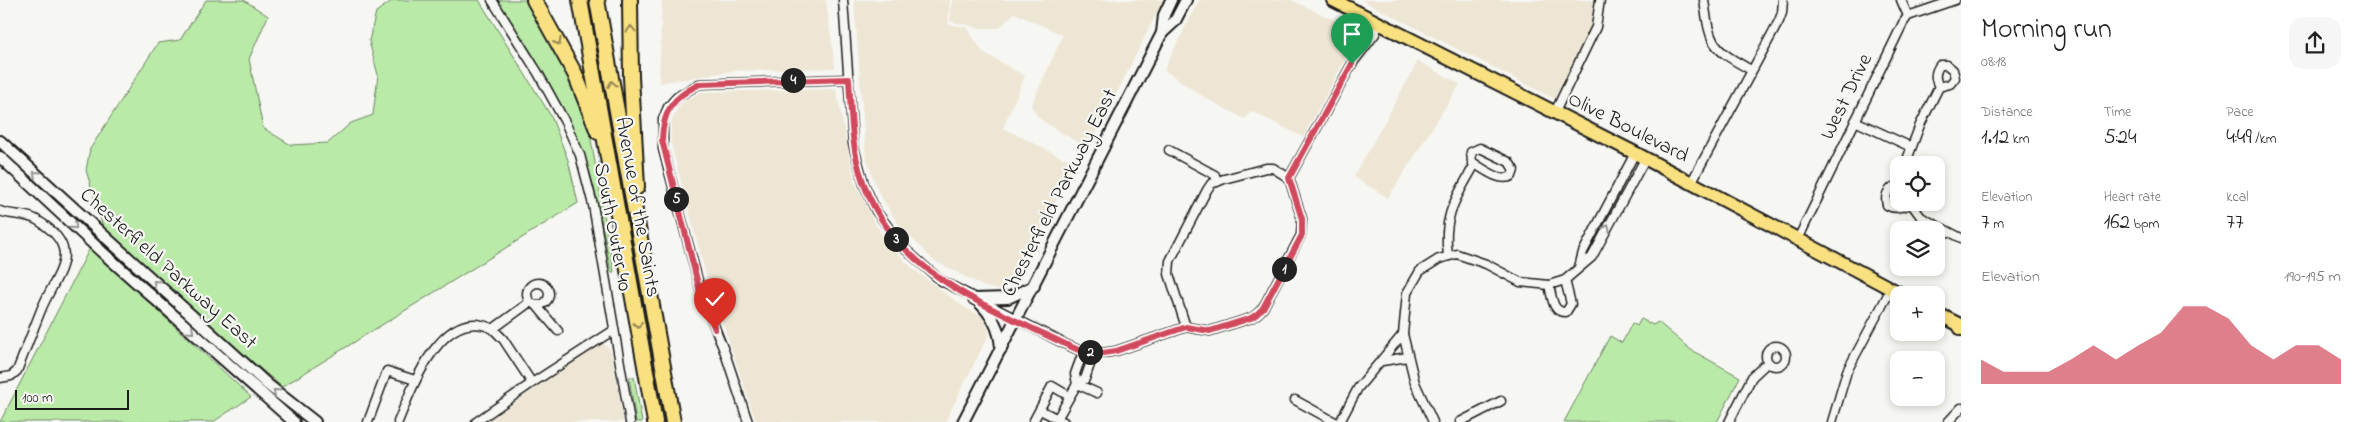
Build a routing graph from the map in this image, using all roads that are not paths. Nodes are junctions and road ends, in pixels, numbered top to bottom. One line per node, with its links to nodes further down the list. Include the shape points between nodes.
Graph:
1 (492, 0): 53 (street, South Outer 40, via 538,73 580,155 593,206)
2 (534, 0): 26 (highway, one-way to 26, via 576,74)
3 (580, 0): 26 (highway, Avenue of the Saints)
4 (597, 0): 38 (highway, Avenue of the Saints, one-way to 4)
5 (630, 0): 38 (highway, one-way to 5)
6 (843, 0): 19 (street)
7 (1171, 0): 17 (street, Chesterfield Parkway East, via 1164,15)
8 (1186, 0): 17 (street, Chesterfield Parkway East, via 1175,21)
9 (1333, 0): 16 (main road, Olive Boulevard)
10 (1600, 0): 21 (street, via 1596,27)
11 (1704, 0): 18 (street, via 1715,47)
12 (1783, 0): 18 (street, via 1779,21)
13 (1901, 0): 15 (street)
14 (1955, 0): 15 (street)
15 (1908, 16): 22 (street, West Drive)
16 (1379, 22): 21 (main road, Olive Boulevard); 31 (street, via 1375,34 1352,64)
17 (1162, 33): 44 (street, Chesterfield Parkway East)
18 (1751, 70): 33 (street)
19 (849, 79): 47 (street, via 856,157 876,211 895,238 930,272); 81 (street, via 700,84 677,98 663,119 663,149 700,292)
20 (1939, 88): 24 (street)
21 (1555, 112): 27 (main road, Olive Boulevard)
22 (1855, 121): 24 (street); 40 (street, West Drive)
23 (0, 141): 74 (street, Chesterfield Parkway East, one-way to 23, via 268,385)
24 (1912, 146): 28 (street)
25 (1169, 150): 32 (street, via 1214,175)
26 (608, 156): 79 (highway, Avenue of the Saints, one-way to 79)
27 (1640, 156): 33 (main road, Olive Boulevard); 42 (street, via 1592,257)
28 (1908, 156)
29 (0, 158): 73 (street, Chesterfield Parkway East, one-way to 73)
30 (1476, 164): 30 (street, via 1504,178 1514,173 1511,164 1480,148 1473,149 1470,154 1470,160); 41 (street, via 1448,219 1445,236)
31 (1289, 178): 32 (street, via 1273,168); 51 (street, via 1302,219 1302,235 1263,308 1251,318 1210,331)
32 (1217, 182): 51 (street, via 1207,190 1170,261 1169,274)
33 (1691, 183): 40 (main road, Olive Boulevard)
34 (1890, 190): 35 (street, via 1885,199)
35 (1890, 207)
36 (0, 211): 62 (street, via 35,219 61,242 65,254 64,265 17,371)
37 (1916, 211): 39 (street, via 1921,217)
38 (636, 218): 80 (highway, Avenue of the Saints)
39 (1961, 238)
40 (1798, 239): 45 (main road, Olive Boulevard)
41 (1448, 255): 43 (street, via 1469,256 1520,282); 55 (street, via 1428,265 1412,282 1407,293)
42 (1565, 280): 43 (street); 43 (street, via 1571,304 1566,312 1556,309)
43 (1549, 285)
44 (1034, 286): 47 (street, via 1008,298); 49 (street, Chesterfield Parkway East)
45 (1890, 288)
46 (1890, 291): 89 (street, via 1847,371)
47 (976, 300): 49 (street); 56 (street, via 992,315 998,328)
48 (1945, 318): 50 (main road)
49 (1017, 320): 56 (street, Chesterfield Parkway East); 57 (street)
50 (1960, 326)
51 (1186, 327): 58 (street, via 1116,351)
52 (493, 329): 54 (street, via 533,304); 63 (street, via 475,323 456,329 437,348); 64 (street)
53 (614, 330): 64 (street); 78 (street, South Outer 40)
54 (558, 331)
55 (1403, 334): 59 (street); 60 (street)
56 (1001, 350): 82 (street, Chesterfield Parkway East)
57 (1083, 352): 58 (street); 65 (street, via 1076,374)
58 (1094, 353): 65 (street, via 1084,379)
59 (1408, 357): 60 (street); 86 (street, via 1415,383)
60 (1382, 361): 85 (street, via 1358,388)
61 (1768, 362): 88 (street, via 1752,377)
62 (0, 378)
63 (415, 380): 75 (street, via 387,371); 76 (street)
64 (532, 382): 77 (street)
65 (1077, 384): 66 (street); 67 (street)
66 (1097, 393)
67 (1069, 396): 71 (street, via 1052,386); 72 (street)
68 (1294, 400): 84 (street)
69 (1501, 401): 87 (street)
70 (1961, 408): 90 (street)
71 (1040, 410): 72 (street); 83 (street)
72 (1060, 420)
73 (294, 422)
74 (315, 422)
75 (368, 422)
76 (398, 422)
77 (476, 422)
78 (630, 422)
79 (655, 422)
80 (672, 422)
81 (748, 422)
82 (963, 422)
83 (1033, 422)
84 (1335, 422)
85 (1340, 422)
86 (1433, 422)
87 (1460, 422)
88 (1730, 422)
89 (1832, 422)
90 (1948, 422)

